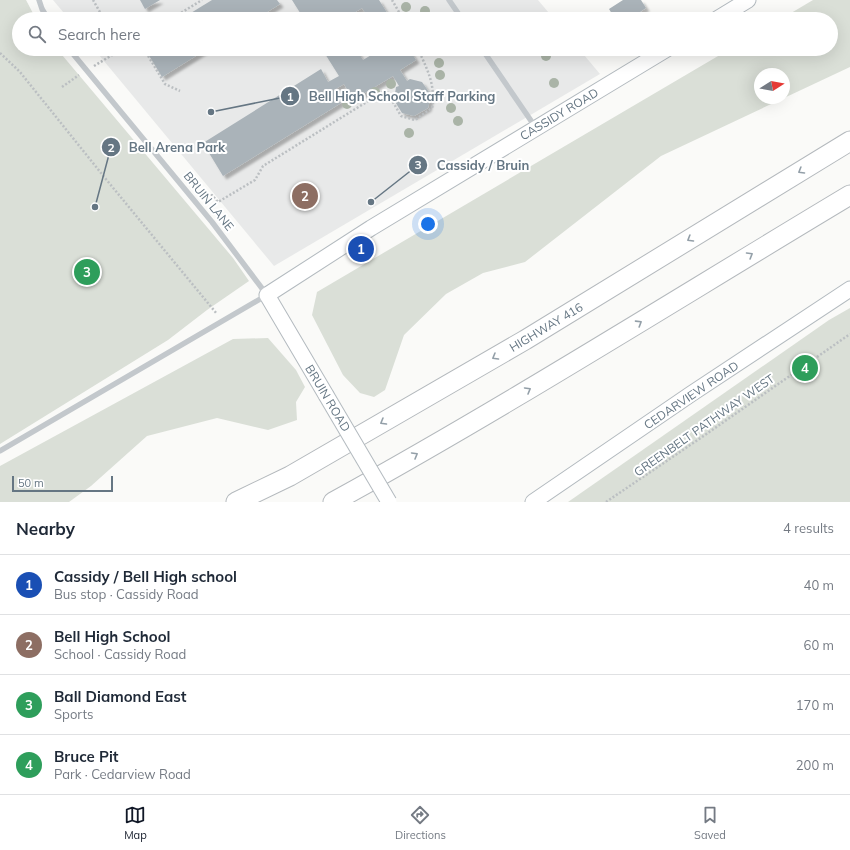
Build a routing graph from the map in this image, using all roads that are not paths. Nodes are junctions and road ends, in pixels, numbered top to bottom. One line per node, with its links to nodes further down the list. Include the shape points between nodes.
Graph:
1 (40, 0): 4 (lane)
2 (448, 0): 5 (lane)
3 (748, 0): 6 (street)
4 (44, 12)
5 (457, 12)
6 (728, 12)
7 (75, 56): 14 (lane, BRUIN LANE, via 212,222)
8 (487, 56): 10 (lane)
9 (655, 56): 10 (street, CASSIDY ROAD)
10 (536, 128): 14 (street, CASSIDY ROAD, via 371,228)
11 (850, 141): 16 (highway, HIGHWAY 416, one-way to 16, via 525,340 290,476)
12 (850, 195): 17 (highway, one-way to 12, via 570,365)
13 (850, 289): 19 (street, CEDARVIEW ROAD)
14 (267, 295): 15 (lane); 18 (street, BRUIN ROAD, bridge)
15 (0, 451)
16 (236, 502)
17 (333, 502)
18 (388, 502)
19 (533, 502)

